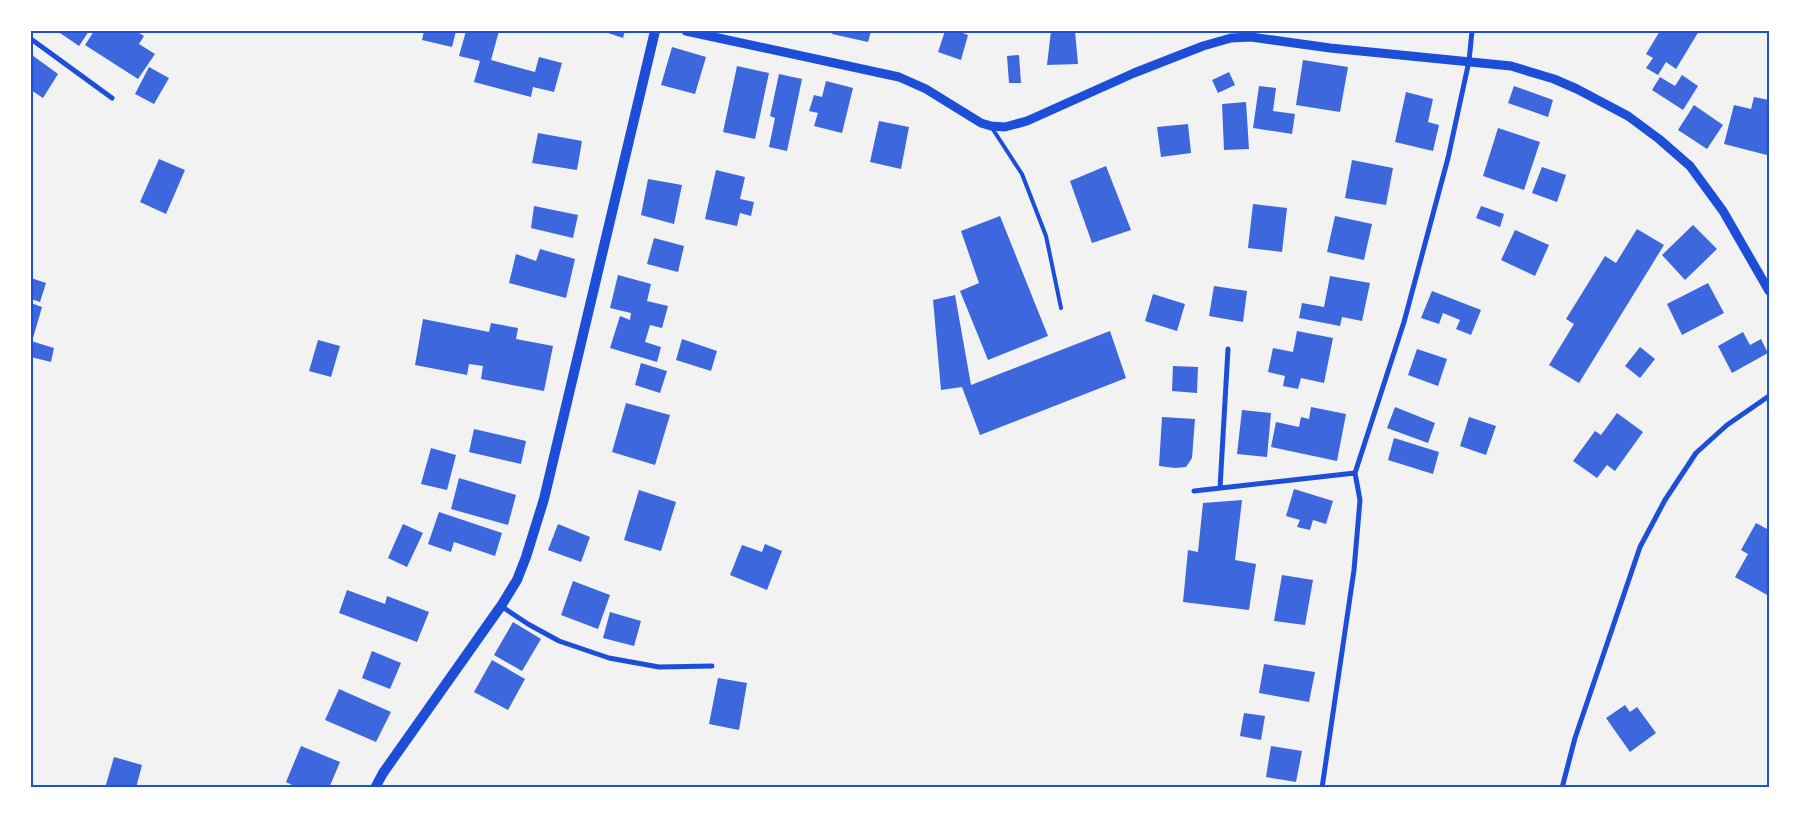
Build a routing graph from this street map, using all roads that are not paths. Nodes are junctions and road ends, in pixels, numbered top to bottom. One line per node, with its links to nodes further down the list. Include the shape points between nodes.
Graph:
1 (656, 31): 16 (main road, via 544,499 517,580)
2 (686, 31): 8 (street, via 899,77)
3 (1472, 31): 6 (street)
4 (1229, 35): 6 (street); 8 (street, via 1022,123)
5 (31, 39): 7 (street)
6 (1469, 61): 9 (street, via 1511,66 1554,79 1628,116 1659,139 1690,166 1722,211); 13 (street, via 1448,158 1404,322)
7 (112, 98)
8 (991, 126): 10 (lane, via 1022,174 1046,236)
9 (1769, 291)
10 (1061, 308)
11 (1228, 349): 14 (street)
12 (1769, 396): 20 (street, via 1727,425 1696,453 1644,539 1578,729)
13 (1356, 473): 14 (street); 19 (street, via 1360,500 1354,570)
14 (1220, 488): 15 (street)
15 (1194, 490)
16 (501, 606): 17 (street, via 559,641 609,658 659,667); 18 (main road)
17 (712, 666)
18 (375, 788)
19 (1322, 788)
20 (1562, 788)

